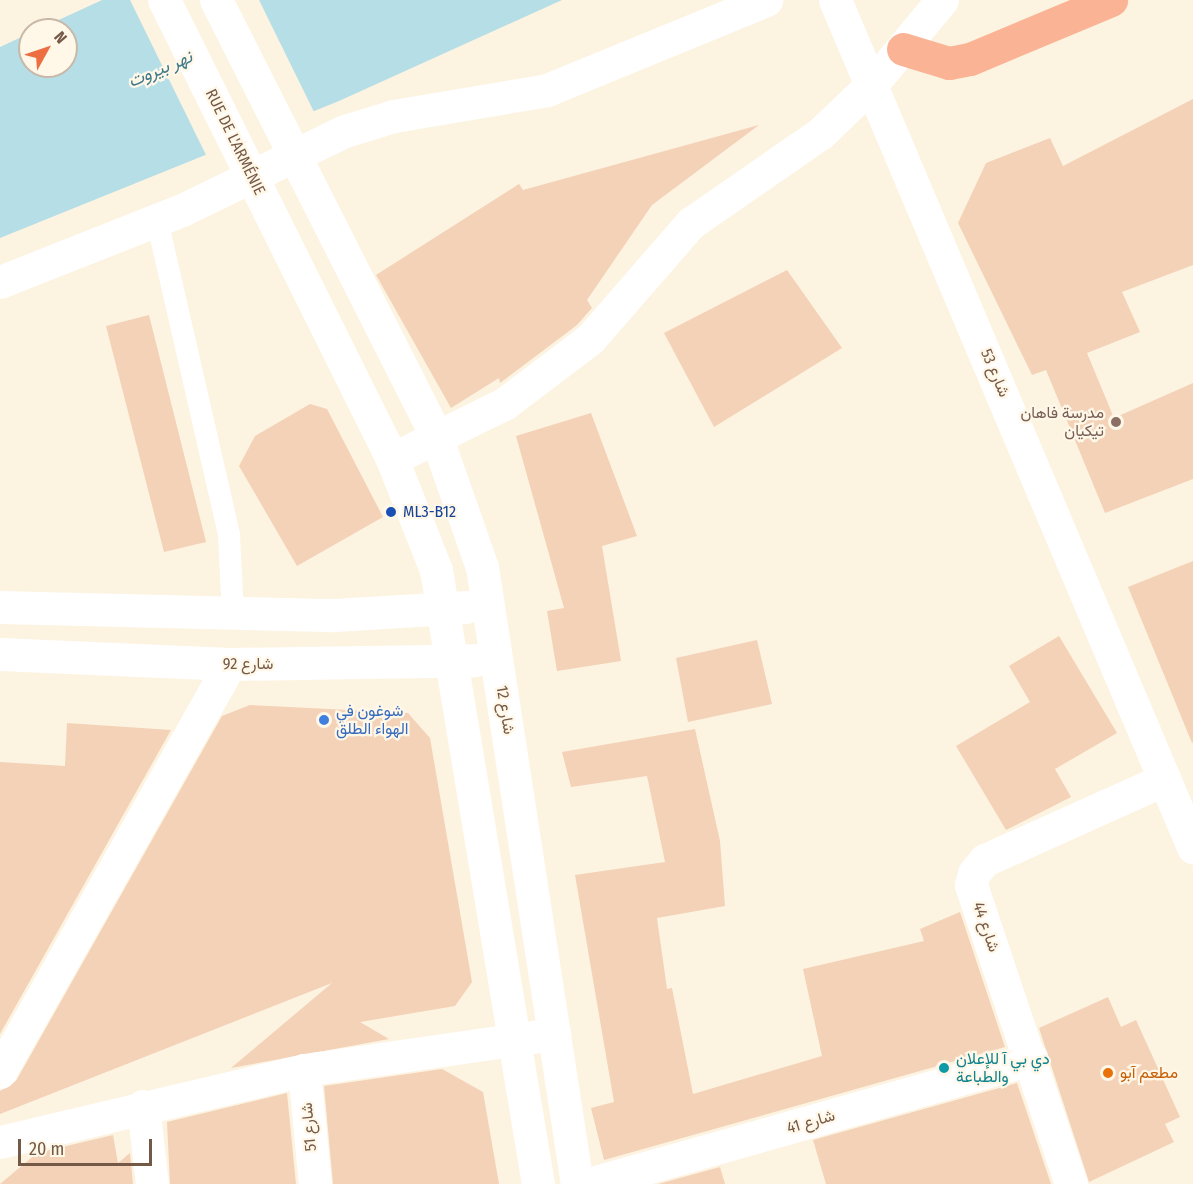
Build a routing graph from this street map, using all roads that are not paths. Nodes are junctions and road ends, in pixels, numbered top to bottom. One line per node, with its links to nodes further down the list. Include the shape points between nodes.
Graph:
1 (164, 0): 12 (street, RUE DE L'ARMÉNIE)
2 (216, 0): 11 (street, شارع 12, via 345,264)
3 (766, 0): 9 (street, via 547,90 394,116 345,131)
4 (835, 0): 8 (street, شارع 53)
5 (942, 0): 7 (street)
6 (1111, 0): 7 (highway, via 970,59 949,63)
7 (903, 49): 8 (street)
8 (873, 83): 11 (street, via 821,133 691,223 590,339 504,404); 21 (street, شارع 53)
9 (157, 220): 10 (street); 16 (lane, via 174,314 229,535)
10 (0, 282)
11 (436, 436): 12 (street); 13 (street, شارع 12, via 482,567)
12 (392, 459): 15 (street, via 436,570)
13 (488, 604): 15 (street); 18 (street, شارع 12)
14 (0, 607): 16 (street)
15 (445, 609): 16 (street); 19 (street)
16 (233, 614)
17 (0, 654): 20 (street, شارع 92)
18 (496, 657): 19 (street, شارع 92); 23 (street, شارع 12)
19 (453, 662): 20 (street, شارع 92); 24 (street)
20 (230, 664): 27 (street)
21 (1165, 779): 22 (street, شارع 53); 25 (street, شارع 44, via 985,860 974,873 971,885)
22 (1193, 847)
23 (554, 1034): 24 (street); 33 (street, شارع 12)
24 (515, 1040): 26 (street); 32 (street)
25 (1032, 1059): 34 (street, شارع 41); 35 (street, شارع 44)
26 (304, 1070): 28 (street); 31 (street, شارع 51)
27 (0, 1072)
28 (143, 1106): 29 (street); 30 (street)
29 (0, 1142)
30 (152, 1184)
31 (315, 1184)
32 (538, 1184)
33 (577, 1184)
34 (589, 1184)
35 (1071, 1184)

